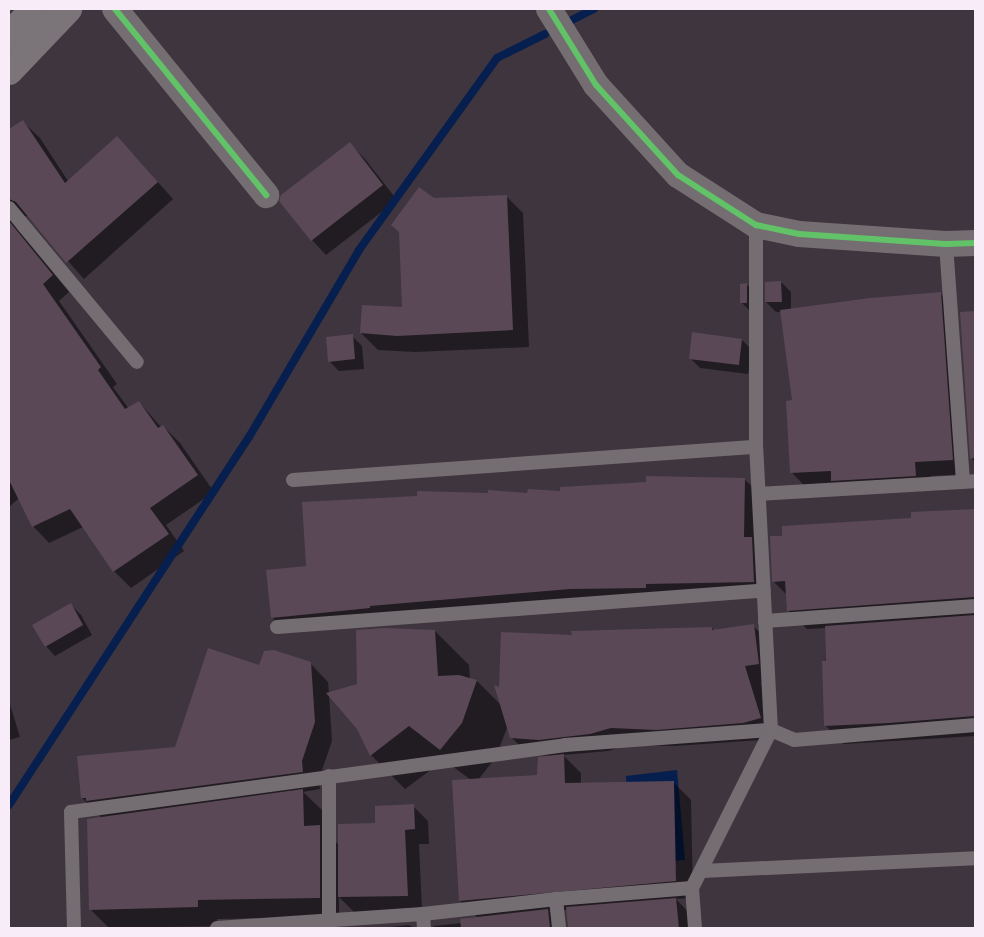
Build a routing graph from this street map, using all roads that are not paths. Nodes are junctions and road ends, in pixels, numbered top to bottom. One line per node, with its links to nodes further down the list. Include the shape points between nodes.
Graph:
1 (34, 9): 5 (highway)
2 (68, 9): 6 (highway)
3 (115, 9): 7 (street)
4 (549, 9): 9 (street, via 596,85 678,175)
5 (9, 36)
6 (9, 71)
7 (266, 195)
8 (9, 208): 12 (lane)
9 (756, 224): 10 (street, via 799,234); 13 (lane)
10 (946, 244): 11 (street); 15 (lane)
11 (975, 244)
12 (137, 362)
13 (756, 447): 14 (lane); 16 (lane)
14 (293, 480)
15 (969, 481): 16 (lane)
16 (759, 494): 17 (lane)
17 (764, 590): 19 (lane); 20 (lane)
18 (975, 606): 19 (lane)
19 (765, 621): 22 (lane)
20 (277, 627)
21 (975, 725): 22 (lane, via 794,740)
22 (771, 730): 23 (lane, via 566,745); 25 (lane)
23 (330, 776): 29 (lane); 31 (lane, via 71,812)
24 (975, 858): 25 (lane)
25 (702, 871): 26 (lane)
26 (692, 888): 27 (lane); 35 (lane)
27 (556, 899): 28 (lane); 34 (lane)
28 (423, 914): 29 (lane); 33 (lane)
29 (329, 920): 30 (lane)
30 (296, 925): 32 (lane)
31 (74, 928)
32 (217, 928)
33 (424, 928)
34 (559, 928)
35 (696, 928)

